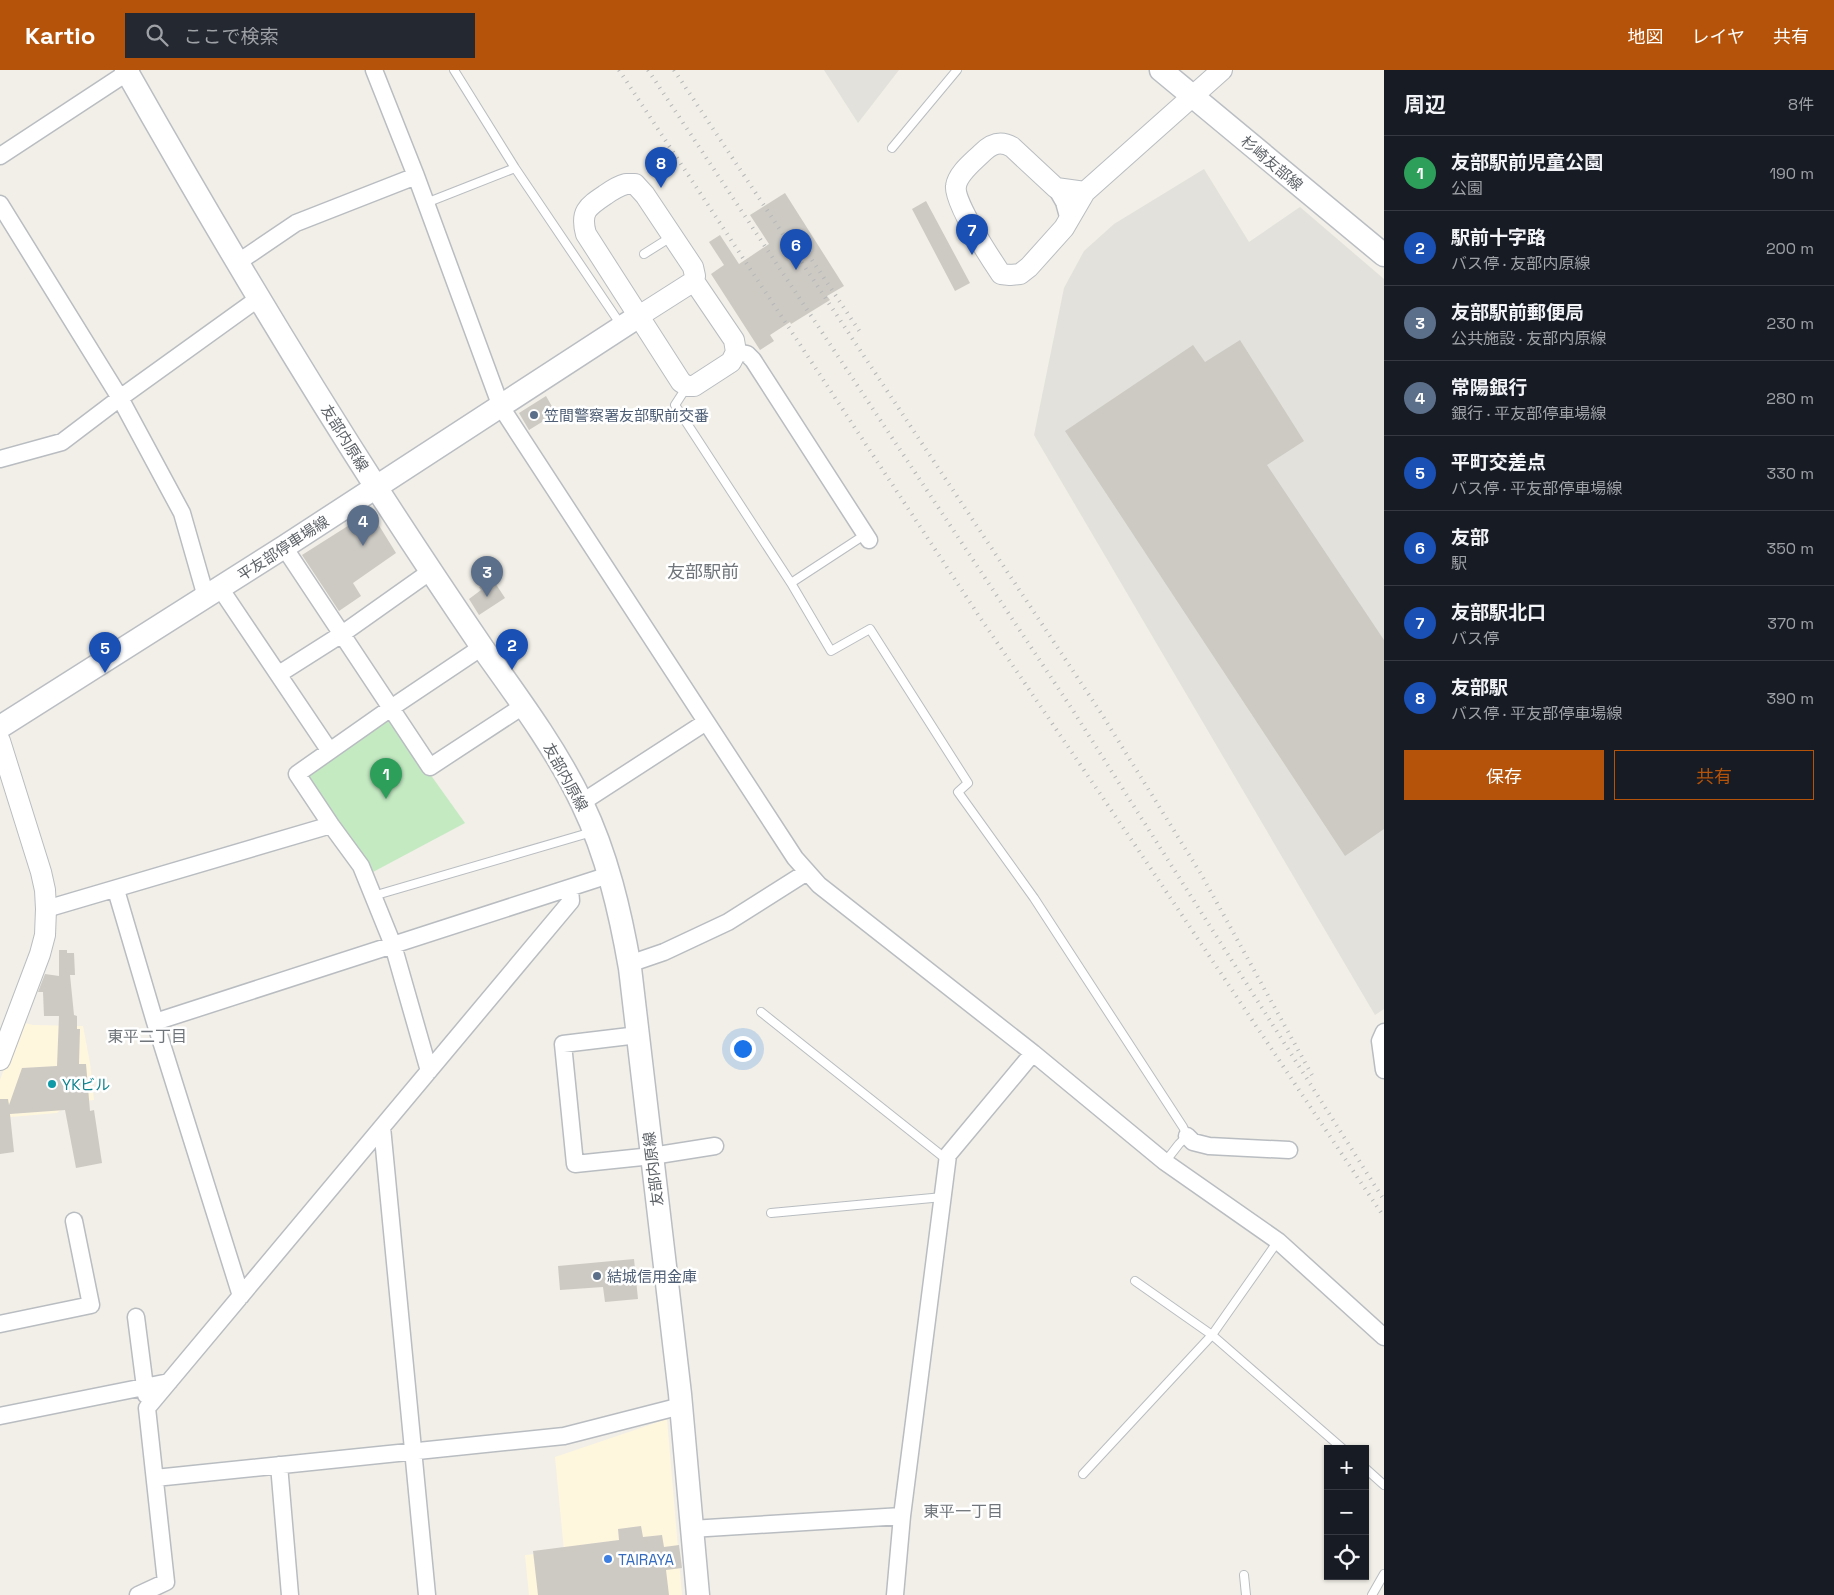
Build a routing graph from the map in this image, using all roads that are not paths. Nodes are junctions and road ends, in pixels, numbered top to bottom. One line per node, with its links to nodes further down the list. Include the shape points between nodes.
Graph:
1 (374, 70): 11 (street)
2 (454, 70): 10 (lane)
3 (957, 70): 8 (lane)
4 (1161, 70): 7 (main road, 杉崎友部線)
5 (1222, 70): 7 (street)
6 (128, 71): 9 (street); 20 (main road, 友部内原線)
7 (1192, 96): 13 (street); 19 (main road, 杉崎友部線)
8 (892, 148)
9 (0, 156)
10 (515, 168): 14 (lane); 23 (lane)
11 (416, 176): 14 (street); 20 (street, via 296,223)
12 (1056, 188): 13 (street); 16 (street); 16 (street, via 1012,147 996,143 966,170 956,184 956,196 1001,274 1020,274 1029,267)
13 (1085, 192): 16 (street)
14 (426, 203): 27 (street)
15 (0, 204): 26 (street)
16 (1069, 220)
17 (672, 236): 18 (lane); 21 (street, via 693,267); 23 (street, via 635,184 619,185 588,206 585,212 586,234)
18 (644, 254)
19 (1384, 255)
20 (237, 263): 22 (main road, 友部内原線)
21 (694, 281): 23 (street); 24 (street, via 734,340)
22 (259, 298): 26 (street); 29 (main road, 友部内原線)
23 (631, 322): 25 (street); 27 (main road, 平友部停車場線)
24 (736, 352): 25 (street, via 730,362 694,386); 30 (street, via 747,354 753,360)
25 (687, 386): 33 (lane, via 675,405)
26 (120, 398): 28 (street, via 62,442); 34 (street, via 182,513)
27 (501, 407): 29 (main road, 平友部停車場線); 40 (street)
28 (0, 459)
29 (376, 487): 31 (main road, 平友部停車場線); 32 (main road, 友部内原線)
30 (868, 537): 33 (lane)
31 (284, 548): 34 (main road, 平友部停車場線); 35 (street)
32 (431, 571): 35 (street); 36 (main road, 友部内原線)
33 (791, 583): 64 (lane, via 832,651 870,629 968,784 958,792 1034,898)
34 (213, 592): 37 (street); 41 (main road, 平友部停車場線)
35 (342, 634): 37 (street); 39 (street)
36 (482, 647): 38 (main road, 友部内原線); 39 (street)
37 (279, 674): 43 (street)
38 (523, 706): 39 (street, via 430,767); 44 (main road, 友部内原線)
39 (391, 708): 43 (street)
40 (706, 722): 44 (street); 47 (street)
41 (0, 727)
42 (0, 741): 52 (street, via 41,872)
43 (329, 750): 45 (street, via 297,774)
44 (582, 803): 46 (main road, 友部内原線)
45 (330, 825): 50 (street); 51 (street, via 361,866)
46 (594, 831): 48 (main road, 友部内原線); 51 (lane)
47 (807, 872): 54 (street, via 728,922 664,952); 59 (street, via 819,885)
48 (609, 875): 49 (street); 54 (main road, 友部内原線)
49 (570, 889): 53 (street); 62 (street, via 571,901)
50 (116, 890): 52 (street); 56 (street)
51 (373, 896): 53 (street)
52 (46, 910): 60 (street, via 40,954)
53 (393, 945): 56 (street); 62 (street)
54 (629, 964): 58 (main road, 友部内原線)
55 (761, 1012): 68 (lane)
56 (155, 1022): 75 (street)
57 (1384, 1032): 61 (street, via 1380,1042)
58 (638, 1035): 67 (main road, 友部内原線); 67 (street, via 563,1044 575,1164)
59 (1032, 1053): 68 (street, via 948,1155); 69 (street)
60 (0, 1060)
61 (1384, 1070)
62 (429, 1071): 63 (street)
63 (382, 1127): 75 (street); 86 (street)
64 (1187, 1136): 66 (street, via 1193,1142 1209,1146); 69 (lane)
65 (715, 1146): 67 (street)
66 (1289, 1150)
67 (652, 1156): 82 (main road, 友部内原線)
68 (948, 1160): 70 (street)
69 (1165, 1162): 73 (street)
70 (943, 1197): 71 (lane); 92 (street)
71 (771, 1213)
72 (74, 1221): 77 (street, via 91,1305)
73 (1278, 1241): 78 (lane); 79 (street)
74 (1135, 1281): 78 (lane)
75 (241, 1296): 80 (street)
76 (136, 1318): 81 (street)
77 (0, 1324)
78 (1212, 1335): 85 (lane); 89 (lane)
79 (1384, 1337)
80 (169, 1382): 81 (street); 83 (street)
81 (144, 1386): 83 (street); 84 (street)
82 (681, 1406): 86 (street, via 564,1436); 93 (main road, 友部内原線)
83 (147, 1408): 90 (street)
84 (0, 1416)
85 (1338, 1445)
86 (414, 1451): 87 (street); 99 (street)
87 (279, 1465): 90 (street); 98 (street)
88 (1369, 1472): 91 (lane)
89 (1083, 1474)
90 (155, 1478): 96 (street)
91 (1384, 1485)
92 (902, 1516): 93 (street); 101 (street)
93 (691, 1529): 100 (main road, 友部内原線)
94 (1384, 1574): 103 (lane)
95 (1244, 1575): 102 (lane)
96 (166, 1589): 97 (street)
97 (138, 1595)
98 (290, 1595)
99 (427, 1595)
100 (698, 1595)
101 (895, 1595)
102 (1246, 1595)
103 (1372, 1595)

